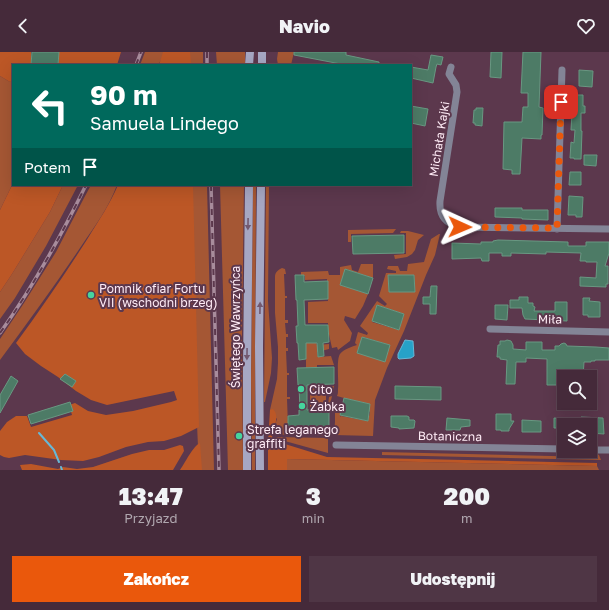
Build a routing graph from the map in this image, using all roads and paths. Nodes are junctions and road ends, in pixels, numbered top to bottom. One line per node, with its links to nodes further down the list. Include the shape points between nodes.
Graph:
1 (250, 52): 3 (main road)
2 (262, 52): 4 (main road)
3 (249, 64)
4 (262, 64)
5 (451, 67): 9 (street, Michała Kajki, via 449,74 457,92 440,202 442,216 450,224 460,227)
6 (562, 70): 9 (street)
7 (248, 186): 17 (main road, Świętego Wawrzyńca, one-way to 17)
8 (261, 186): 18 (main road, Świętego Wawrzyńca, one-way to 8)
9 (557, 228): 10 (street)
10 (609, 229)
11 (490, 329): 12 (street, Miła)
12 (609, 332)
13 (336, 445): 14 (street, Botaniczna)
14 (557, 449)
15 (597, 450): 16 (street)
16 (609, 450)
17 (247, 470)
18 (260, 470)

